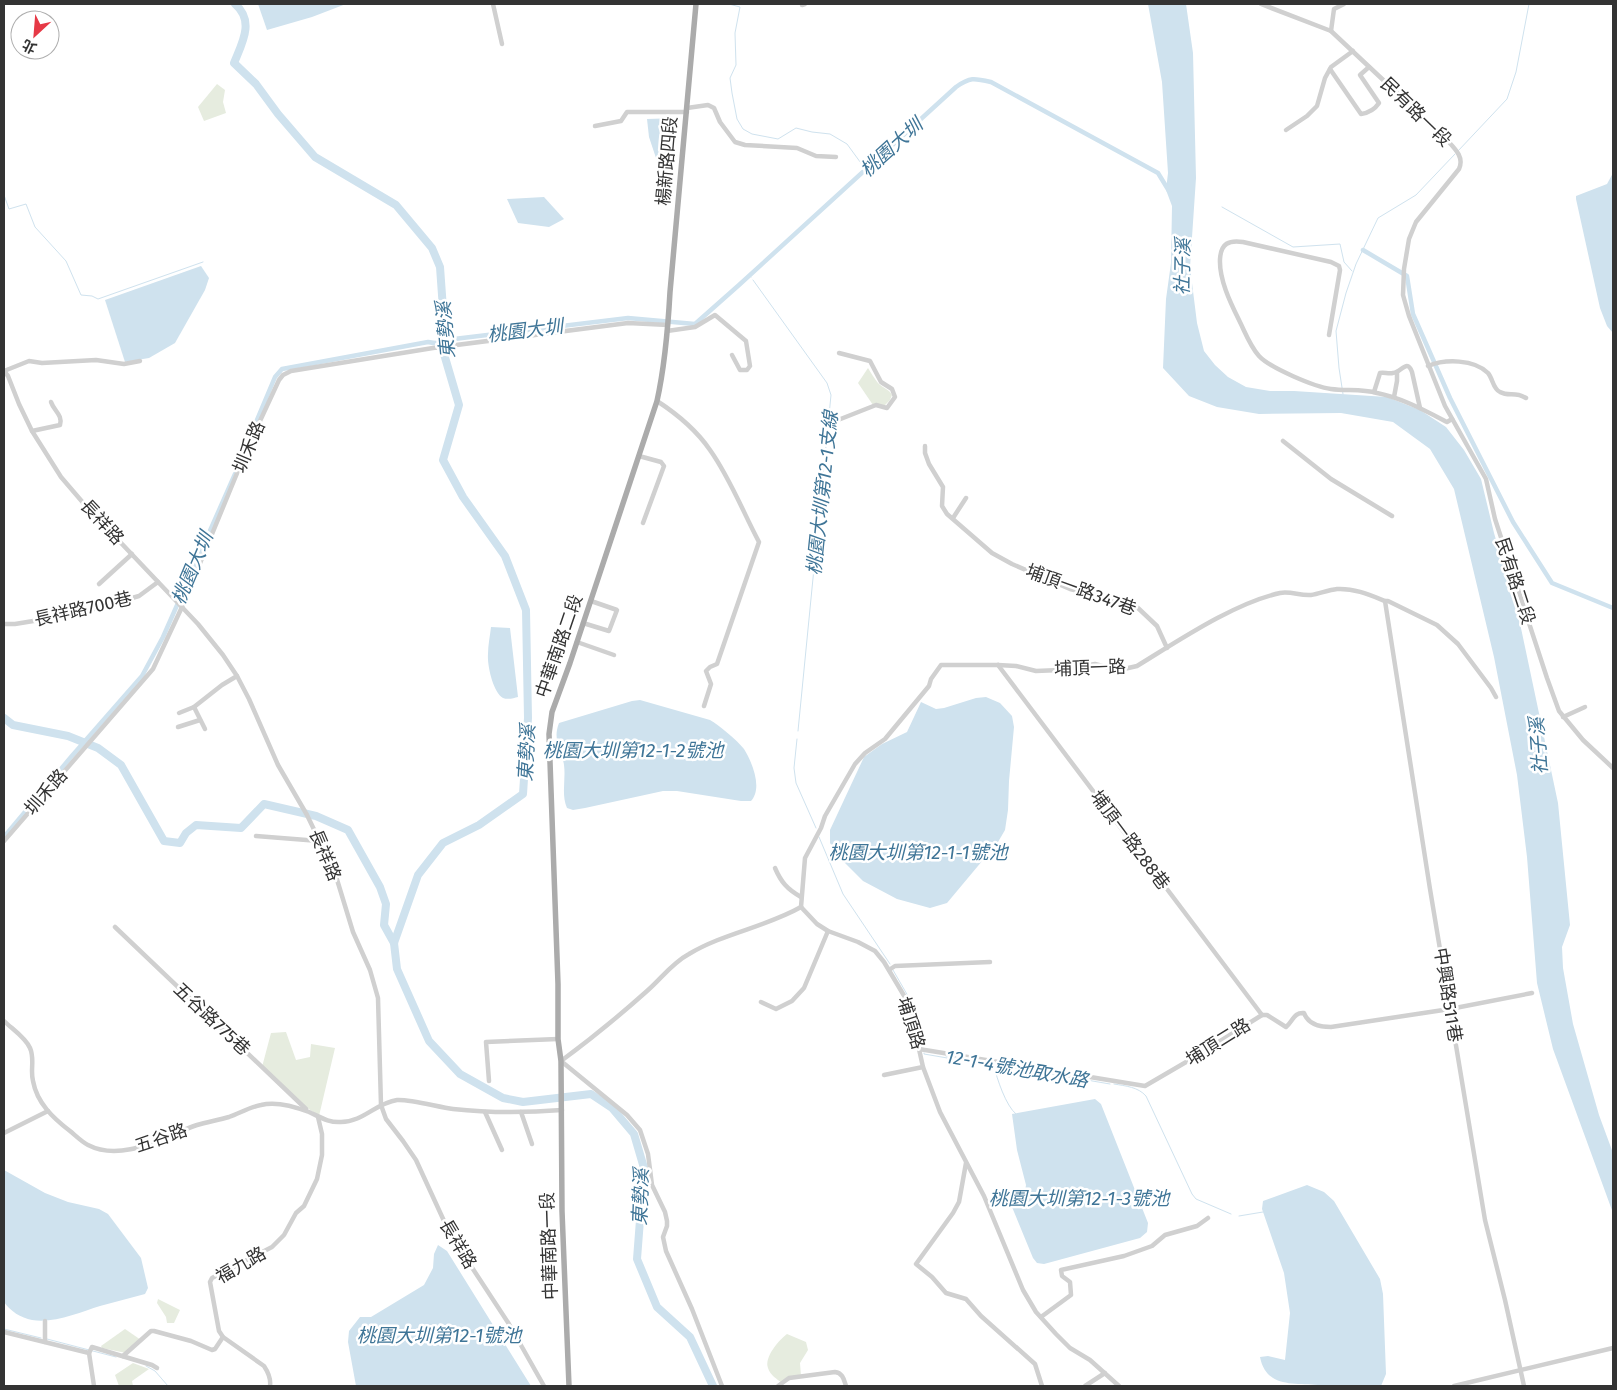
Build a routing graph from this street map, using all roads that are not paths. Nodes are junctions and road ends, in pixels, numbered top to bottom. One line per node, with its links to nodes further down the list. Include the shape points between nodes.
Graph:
1 (494, 4): 6 (street)
2 (696, 4): 10 (main road, 楊新路四段)
3 (1261, 4): 5 (street, 民有路一段)
4 (1344, 4): 5 (street, via 1334,9)
5 (1331, 31): 7 (street, 民有路一段)
6 (502, 44)
7 (1353, 51): 8 (street, 民有路一段); 9 (street)
8 (1369, 67): 9 (street, via 1360,75 1379,102 1361,114); 19 (street, 民有路一段, via 1460,157 1459,168 1416,222 1409,239 1404,275 1403,295 1409,316)
9 (1330, 69): 12 (street, via 1317,106)
10 (687, 110): 11 (street, via 627,112 622,121); 13 (street, via 708,105 714,108 735,142 797,148 816,156); 14 (main road, 楊新路四段)
11 (595, 126)
12 (1286, 130)
13 (836, 158)
14 (668, 325): 17 (street, 圳禾路, via 695,327 715,315 746,341 750,366 747,370 740,370); 26 (main road, 中華南路二段); 44 (street, 圳禾路, via 628,323 436,348 291,371 283,375)
15 (1329, 335): 23 (street, via 1339,266 1243,242 1228,242 1223,246 1220,263 1228,300 1263,361 1313,384 1337,390)
16 (839, 353): 30 (street, via 870,361 881,382 892,389 895,397 887,408 876,405)
17 (732, 355)
18 (140, 362): 20 (street, via 29,361)
19 (1432, 364): 22 (street, 民有路一段); 25 (street, via 1457,362 1475,366 1489,374 1499,392 1518,393)
20 (4, 371): 31 (street, 長祥路)
21 (1397, 372): 23 (street, via 1379,374); 24 (street); 28 (street, via 1405,366 1411,368)
22 (1434, 382): 29 (street, 民有路二段)
23 (1374, 392): 24 (street)
24 (1394, 397): 28 (street)
25 (1526, 398)
26 (657, 401): 34 (main road, 中華南路二段); 53 (street, via 684,422 711,451 758,542 717,664 706,671 711,684)
27 (50, 402): 31 (street, via 60,414 60,425)
28 (1420, 408): 29 (street, via 1446,422)
29 (1452, 419): 57 (street, 民有路二段, via 1486,478 1508,561)
30 (833, 422)
31 (32, 431): 39 (street, 長祥路, via 61,477)
32 (1283, 441): 36 (street, via 1331,479)
33 (925, 446): 37 (street, 埔頂一路347巷, via 929,464 942,487 942,506)
34 (639, 456): 38 (street, via 661,462 664,466); 42 (main road, 中華南路二段)
35 (966, 498): 37 (street)
36 (1392, 516)
37 (953, 518): 48 (street, 埔頂一路347巷, via 992,553 1012,564 1070,589 1138,608 1157,626)
38 (643, 523)
39 (132, 554): 40 (street, 長祥路); 41 (street)
40 (158, 582): 44 (street, 長祥路); 46 (street, 長祥路700巷, via 139,596 76,614)
41 (99, 584)
42 (591, 601): 45 (main road, 中華南路二段); 45 (street, via 617,610 609,631)
43 (1385, 601): 48 (street, 埔頂一路, via 1347,589 1310,595 1281,593 1255,599); 52 (street, 埔頂一路, via 1437,625 1458,644); 74 (street, 中興路511巷)
44 (180, 604): 51 (street, 長祥路); 63 (street, 圳禾路, via 153,669)
45 (583, 623): 47 (main road, 中華南路二段)
46 (4, 624)
47 (577, 642): 49 (street); 77 (main road, 中華南路二段, via 552,712 549,734)
48 (1167, 648): 50 (street, 埔頂一路, via 1124,670 1095,664 1036,671)
49 (614, 655)
50 (998, 664): 66 (street, 埔頂一路, via 941,666 929,686 885,738 855,764 805,858); 75 (street, 埔頂一路288巷)
51 (237, 676): 54 (street); 64 (street, 長祥路, via 278,766 309,817)
52 (1496, 697)
53 (704, 706)
54 (194, 707): 56 (street); 58 (street)
55 (1585, 707): 57 (street)
56 (179, 713)
57 (1563, 717): 61 (street, 民有路二段, via 1582,740)
58 (200, 720): 59 (street); 60 (street)
59 (178, 727)
60 (205, 729)
61 (1613, 768)
62 (256, 836): 64 (street)
63 (4, 841)
64 (319, 841): 84 (street, 長祥路, via 335,873 378,998)
65 (775, 868): 66 (street, via 781,882)
66 (801, 897): 67 (street, 埔頂一路)
67 (801, 906): 69 (street, 埔頂路); 79 (street, via 784,916 687,954 607,1026)
68 (115, 927): 87 (street, 五谷路775巷)
69 (828, 931): 71 (street, 埔頂路, via 876,951); 73 (street, via 804,988 792,1001 776,1009)
70 (990, 962): 71 (street, via 895,966)
71 (889, 970): 78 (street, 埔頂路, via 909,1004)
72 (1532, 993): 74 (street, 埔頂二路)
73 (761, 1002)
74 (1450, 1009): 75 (street, 埔頂二路, via 1331,1027 1310,1021 1299,1012 1286,1028); 105 (street, 中興路511巷, via 1485,1220)
75 (1262, 1015): 78 (street, 埔頂二路, via 1145,1086)
76 (4, 1021): 86 (street, 五谷路, via 30,1048 33,1083 40,1102)
77 (558, 1039): 79 (main road, 中華南路二段); 83 (street, via 486,1042)
78 (919, 1049): 80 (street, 埔頂路)
79 (561, 1061): 82 (main road, 中華南路二段); 111 (street, via 627,1115 640,1130 648,1154 652,1185 667,1221 663,1237 666,1251)
80 (923, 1067): 81 (street); 94 (street, 埔頂路, via 940,1112)
81 (884, 1075)
82 (560, 1077): 85 (main road, 中華南路一段)
83 (489, 1081)
84 (381, 1105): 88 (street, via 397,1100); 90 (street, 五谷路, via 352,1121 334,1122); 109 (street, 長祥路, via 386,1119 416,1160 450,1234 509,1324)
85 (562, 1107): 89 (street); 110 (main road, 中華南路一段, via 562,1211)
86 (48, 1111): 87 (street, 五谷路, via 86,1144 104,1150 138,1148 262,1104 280,1104); 91 (street)
87 (308, 1112): 90 (street, 五谷路)
88 (485, 1112): 89 (street); 93 (street)
89 (522, 1112): 92 (street)
90 (318, 1117): 99 (street, 福九路, via 322,1155 317,1179 304,1206 272,1248 212,1278 210,1282 219,1331)
91 (4, 1134)
92 (532, 1144)
93 (502, 1150)
94 (966, 1163): 96 (street, 埔頂路, via 984,1196 1023,1290); 114 (street, via 959,1202 916,1264 946,1293 966,1299 980,1316 1035,1364)
95 (1208, 1218): 96 (street, via 1197,1226 1165,1236 1152,1246 1124,1256 1061,1270 1062,1276 1070,1282 1071,1295)
96 (1041, 1317): 106 (street, 埔頂路, via 1070,1348)
97 (46, 1321): 100 (street)
98 (4, 1332): 100 (street)
99 (223, 1337): 103 (street, via 212,1350 150,1331); 108 (street, via 264,1366)
100 (45, 1342): 102 (street)
101 (1613, 1348): 105 (street)
102 (89, 1353): 103 (street, via 92,1347); 107 (street)
103 (123, 1356): 104 (street)
104 (157, 1368)
105 (1520, 1371): 117 (street); 118 (street, 中興路511巷)
106 (1105, 1373): 115 (street); 116 (street, 埔頂路)
107 (94, 1386)
108 (270, 1386)
109 (544, 1386)
110 (569, 1386)
111 (722, 1386)
112 (778, 1386): 113 (street, via 789,1378 835,1372 842,1375)
113 (846, 1386)
114 (1042, 1386)
115 (1085, 1386)
116 (1120, 1386)
117 (1454, 1386)
118 (1524, 1386)

